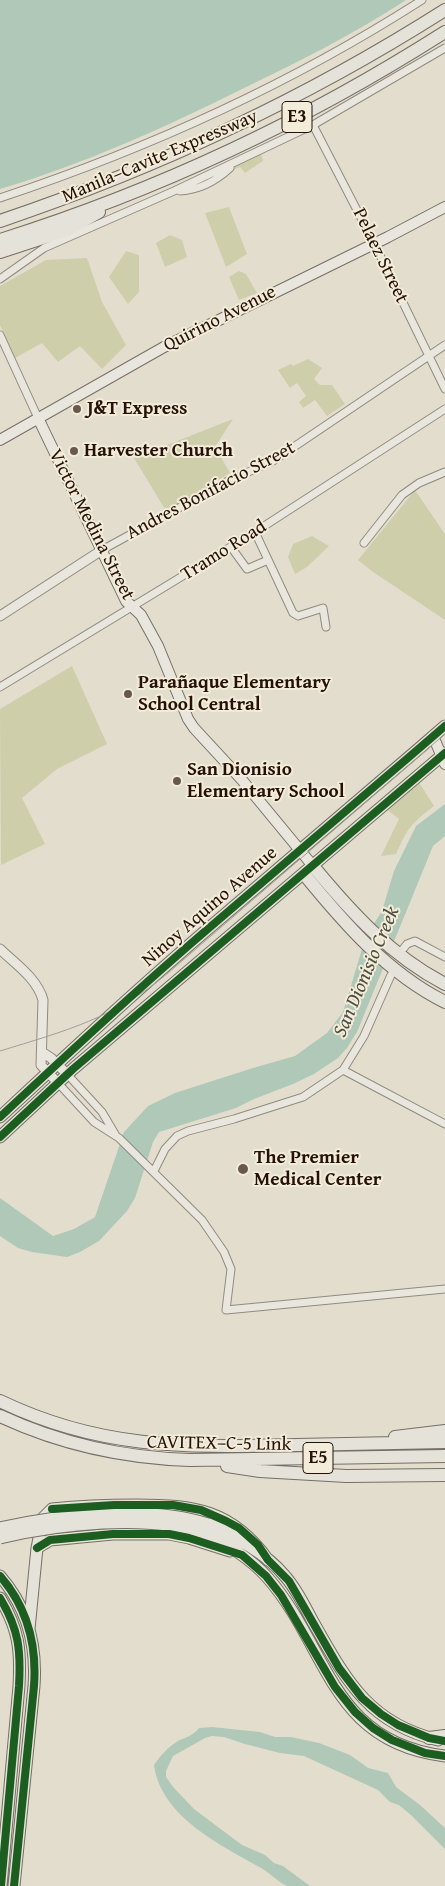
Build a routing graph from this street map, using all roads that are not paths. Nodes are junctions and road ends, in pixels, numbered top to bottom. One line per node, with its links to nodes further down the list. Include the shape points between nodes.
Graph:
1 (422, 0): 7 (street, via 299,72 208,116 119,155)
2 (445, 10): 9 (highway, Manila–Cavite Expressway / E3, via 346,71 217,136 128,174)
3 (445, 32): 6 (highway, Manila–Cavite Expressway / E3, via 313,109)
4 (445, 48): 5 (street)
5 (313, 125): 11 (street, Pelaez Street); 13 (street, via 234,164 219,178 193,190 174,191 44,248)
6 (143, 188): 10 (highway, Manila–Cavite Expressway / E3); 12 (highway, via 67,230)
7 (0, 198)
8 (445, 207): 11 (main road, Quirino Avenue)
9 (0, 221)
10 (0, 240)
11 (374, 244): 16 (street, Pelaez Street); 19 (main road, Quirino Avenue, via 170,344)
12 (0, 252)
13 (0, 279)
14 (0, 335): 19 (street, Victor Medina Street)
15 (445, 345): 16 (street, Andres Bonifacio Street)
16 (428, 355): 17 (street, Pelaez Street); 25 (street, Andres Bonifacio Street, via 272,461 228,481)
17 (445, 389)
18 (445, 409): 22 (street, Tramo Road)
19 (38, 418): 20 (main road, Quirino Avenue); 25 (main road, Victor Medina Street)
20 (0, 440)
21 (445, 472): 23 (street, via 419,483 402,495)
22 (255, 532): 24 (street, Tramo Road); 26 (street)
23 (364, 543)
24 (231, 547): 26 (street, via 247,569); 27 (street, Tramo Road)
25 (102, 550): 27 (main road, Victor Medina Street, via 126,602); 28 (street, Andres Bonifacio Street)
26 (268, 560): 29 (street, via 293,613 298,616 323,608)
27 (132, 607): 30 (street, Tramo Road); 34 (main road, Victor Medina Street, via 158,646 194,728)
28 (0, 616)
29 (326, 627)
30 (0, 687)
31 (445, 726): 32 (main road, Ninoy Aquino Avenue)
32 (433, 736): 33 (main road); 34 (main road, Ninoy Aquino Avenue)
33 (444, 754): 35 (main road, Ninoy Aquino Avenue)
34 (301, 851): 35 (main road, Victor Medina Street); 43 (main road, Ninoy Aquino Avenue)
35 (309, 870): 37 (highway, via 364,924); 39 (highway, via 358,937); 46 (main road, Ninoy Aquino Avenue)
36 (0, 949): 42 (street, via 40,991 43,1000)
37 (398, 950): 38 (street, via 415,941); 40 (highway, via 415,968)
38 (445, 957)
39 (390, 969): 41 (highway); 44 (street, via 364,1036)
40 (445, 984)
41 (445, 1002)
42 (42, 1052): 43 (street); 45 (street, via 41,1066)
43 (57, 1064): 45 (main road, Ninoy Aquino Avenue); 46 (street)
44 (343, 1070): 49 (street); 52 (street, via 303,1097 182,1134 171,1142)
45 (48, 1073): 47 (street); 48 (main road, Ninoy Aquino Avenue)
46 (67, 1074): 47 (main road, Ninoy Aquino Avenue); 50 (street, via 102,1112)
47 (58, 1083): 50 (street, via 94,1122); 51 (main road, Ninoy Aquino Avenue)
48 (0, 1117)
49 (445, 1124)
50 (117, 1136): 52 (street)
51 (0, 1137)
52 (151, 1168): 53 (street, via 202,1220 228,1260 231,1269 226,1310)
53 (445, 1289)
54 (0, 1401): 58 (highway, CAVITEX–C-5 Link / E5, via 36,1417 90,1434 167,1446)
55 (0, 1416): 60 (highway, CAVITEX–C-5 Link / E5, via 32,1430 108,1452)
56 (445, 1431): 58 (highway)
57 (445, 1442): 58 (highway, CAVITEX–C-5 Link / E5)
58 (362, 1443)
59 (445, 1456): 60 (highway, CAVITEX–C-5 Link / E5)
60 (190, 1460): 61 (highway, via 304,1474)
61 (445, 1475)
62 (76, 1507): 65 (main road, via 63,1512 59,1523 64,1534); 67 (main road, via 52,1509 43,1518); 69 (main road, via 173,1506 201,1510 238,1528 258,1545)
63 (0, 1528): 64 (main road, bridge, via 112,1514 190,1518)
64 (206, 1529): 66 (main road, bridge, via 113,1524 57,1528); 68 (main road); 69 (main road, via 225,1532)
65 (74, 1537): 67 (main road, via 50,1540); 68 (main road, via 178,1535)
66 (0, 1538)
67 (37, 1548): 72 (main road)
68 (242, 1555): 76 (main road, via 266,1576 281,1595 341,1696 355,1712 392,1740)
69 (268, 1560): 74 (main road, via 292,1585 356,1692 389,1719)
70 (0, 1576): 72 (main road, via 20,1604)
71 (0, 1598): 77 (main road, via 17,1633 20,1658)
72 (29, 1629): 78 (main road, via 35,1657)
73 (445, 1736): 74 (highway)
74 (429, 1738): 75 (main road)
75 (445, 1741)
76 (445, 1756)
77 (8, 1806): 78 (main road); 79 (main road)
78 (22, 1807): 80 (main road)
79 (1, 1886)
80 (14, 1886)

